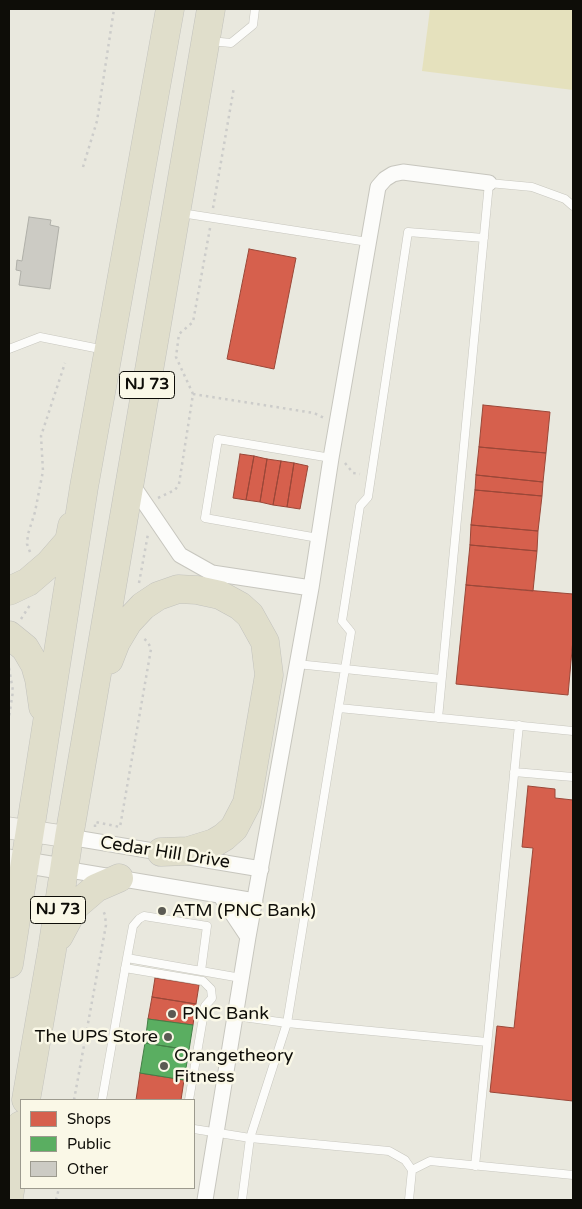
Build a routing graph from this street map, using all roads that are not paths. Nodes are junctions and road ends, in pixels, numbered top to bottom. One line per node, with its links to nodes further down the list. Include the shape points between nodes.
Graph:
1 (170, 9): 11 (highway, NJ 73)
2 (211, 9): 4 (highway, NJ 73)
3 (255, 9): 4 (lane, via 252,25 231,43)
4 (206, 40): 7 (highway, NJ 73)
5 (489, 184): 6 (lane, via 532,186 566,199); 8 (lane); 9 (street, via 403,172 393,174 378,186)
6 (573, 206)
7 (176, 212): 9 (lane); 13 (highway, NJ 73)
8 (484, 238): 20 (lane, via 408,232 372,476 368,497 360,506 342,621 351,632); 21 (lane)
9 (368, 242): 12 (street, via 338,420)
10 (9, 349): 11 (lane, via 40,336)
11 (109, 351): 14 (highway, NJ 73)
12 (337, 458): 15 (street); 15 (lane, via 218,439 205,518)
13 (130, 482): 16 (street, via 180,555 212,573); 22 (highway, NJ 73)
14 (84, 487): 17 (highway, via 69,541 33,578); 27 (highway, NJ 73)
15 (318, 538): 16 (street)
16 (310, 588): 19 (street)
17 (9, 591)
18 (9, 635): 27 (highway, via 25,648 39,679 43,704)
19 (297, 664): 20 (lane); 35 (street)
20 (345, 669): 21 (lane); 23 (lane)
21 (441, 679): 24 (lane)
22 (92, 701): 31 (highway, NJ 73); 32 (highway, via 116,642 128,622 142,606 178,589 220,595 240,606 250,615 265,642 269,675 247,803 234,828 224,837 188,851)
23 (339, 708): 24 (lane); 49 (lane)
24 (438, 718): 25 (lane)
25 (519, 726): 26 (lane); 28 (lane)
26 (573, 731)
27 (40, 767): 30 (highway, NJ 73)
28 (514, 772): 29 (lane); 50 (lane)
29 (573, 777)
30 (20, 829): 31 (street); 33 (highway, NJ 73)
31 (69, 837): 32 (street, Cedar Hill Drive); 34 (highway, NJ 73)
32 (160, 852): 35 (street, Cedar Hill Drive)
33 (17, 861): 34 (street); 42 (highway, NJ 73)
34 (64, 869): 36 (street, Cedar Hill Drive); 40 (highway, NJ 73)
35 (261, 869): 38 (street)
36 (119, 878): 37 (street, Cedar Hill Drive); 40 (highway, via 96,888 75,906)
37 (220, 895): 38 (street, Cedar Hill Drive); 39 (street)
38 (255, 901): 39 (street)
39 (248, 937): 46 (street)
40 (52, 950): 51 (highway, NJ 73)
41 (126, 958): 43 (lane); 44 (lane); 44 (lane, via 133,926 144,916 207,926)
42 (9, 964)
43 (125, 968): 47 (lane, via 202,981 209,986); 52 (lane)
44 (201, 971): 45 (lane)
45 (216, 973): 46 (lane); 47 (lane)
46 (241, 978): 48 (street)
47 (212, 995): 53 (lane, via 205,1006)
48 (235, 1016): 49 (lane); 56 (street)
49 (287, 1023): 50 (lane); 57 (lane)
50 (487, 1042): 58 (lane)
51 (26, 1099)
52 (102, 1099)
53 (189, 1099)
54 (195, 1129): 56 (lane)
55 (20, 1131): 61 (highway)
56 (216, 1133): 57 (lane); 62 (street)
57 (250, 1138): 59 (lane, via 389,1151 405,1160); 63 (lane)
58 (475, 1166): 59 (lane, via 430,1162); 60 (lane)
59 (412, 1170): 64 (lane)
60 (573, 1175)
61 (9, 1197)
62 (205, 1200)
63 (242, 1200)
64 (409, 1200)

